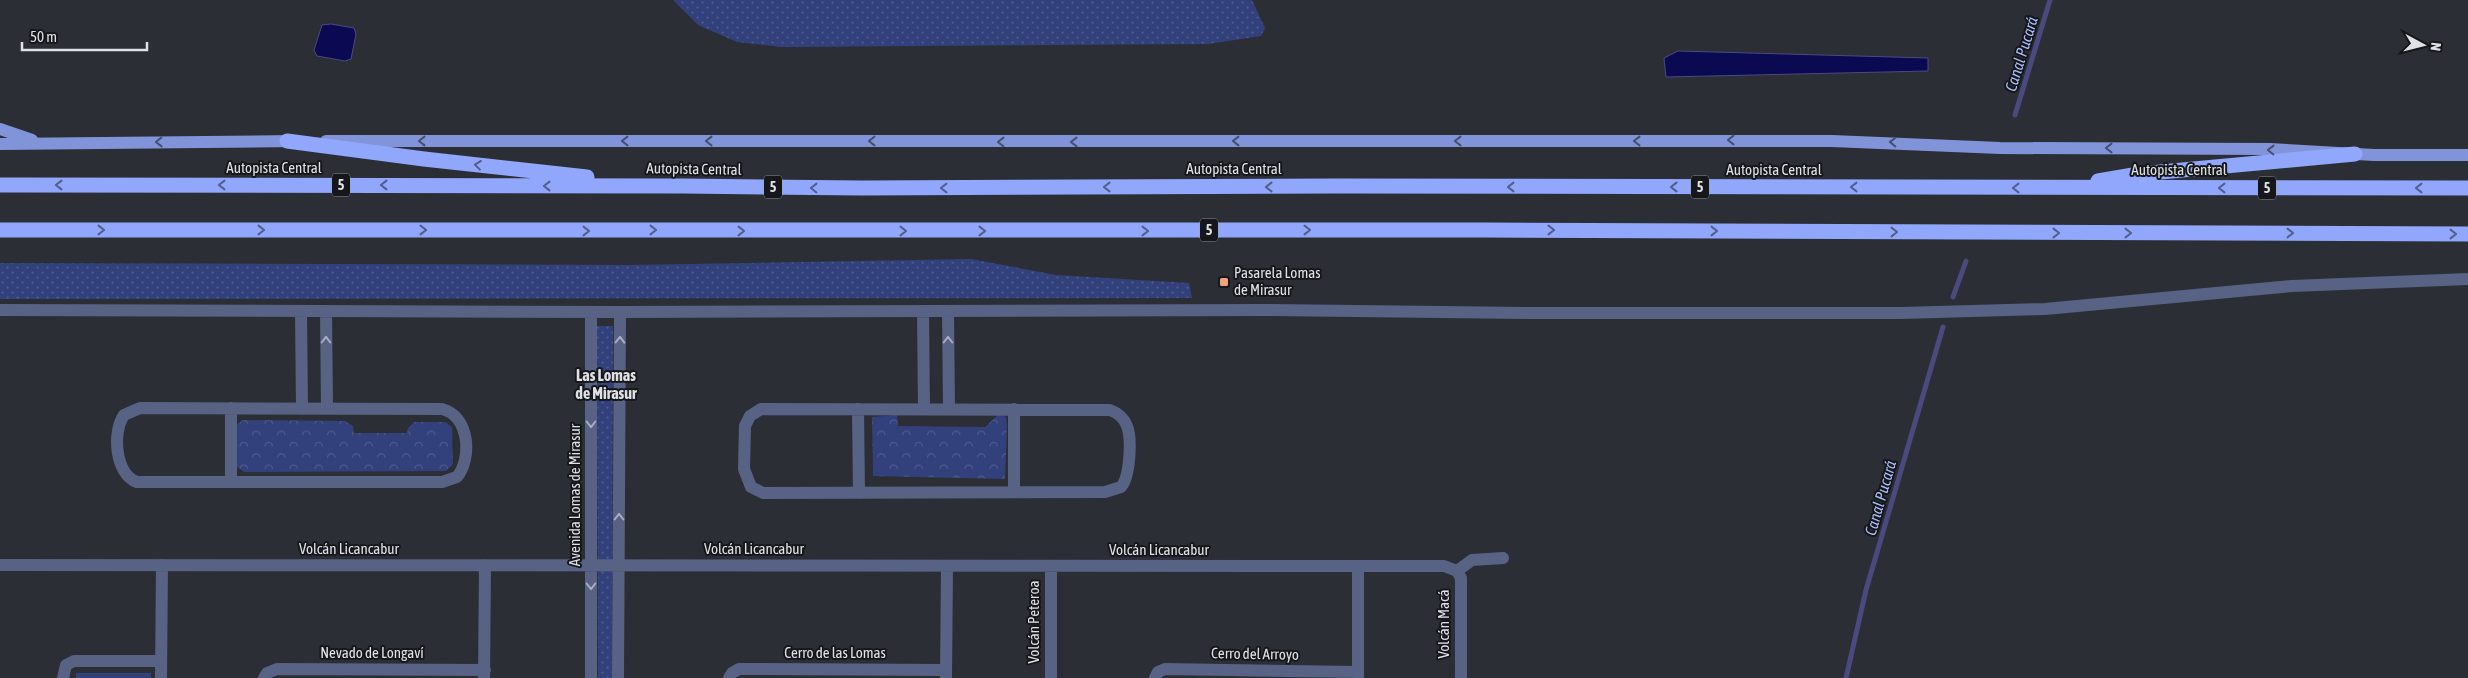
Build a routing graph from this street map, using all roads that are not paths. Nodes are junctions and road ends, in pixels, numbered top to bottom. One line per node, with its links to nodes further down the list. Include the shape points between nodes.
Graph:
1 (0, 129): 4 (main road)
2 (287, 140): 4 (main road, one-way to 4); 5 (main road, one-way to 2, via 2279,150 2000,148 1822,141); 8 (highway, one-way to 2, via 499,168)
3 (0, 144): 4 (main road)
4 (46, 144)
5 (2355, 154): 6 (main road); 9 (highway, via 2139,174)
6 (2468, 155)
7 (0, 185): 8 (highway, Autopista Central / 5, one-way to 7)
8 (683, 186): 9 (highway, Autopista Central / 5, one-way to 8)
9 (2065, 188): 10 (highway, Autopista Central / 5, one-way to 9)
10 (2468, 188)
11 (0, 230): 12 (highway, 5, one-way to 12)
12 (2468, 234)
13 (2468, 279): 18 (street, via 2292,286 2085,306 1967,312)
14 (0, 310): 15 (street)
15 (302, 311): 16 (street); 22 (street)
16 (326, 311): 19 (street); 23 (street, one-way to 16)
17 (923, 311): 18 (street); 20 (street); 25 (street)
18 (948, 311): 26 (street, one-way to 18)
19 (591, 312): 20 (street); 35 (street, Avenida Lomas de Mirasur, one-way to 35)
20 (620, 312): 36 (street, one-way to 20)
21 (231, 408): 22 (street); 28 (street); 28 (street, via 134,409 124,415 119,429 120,465 132,480)
22 (302, 408): 23 (street)
23 (327, 408): 28 (street, via 450,411 464,427 463,468 453,480 442,482)
24 (858, 409): 25 (street); 30 (street); 30 (street, via 761,409 747,420 744,450 745,476 757,491 770,494)
25 (924, 409): 26 (street)
26 (949, 409): 27 (street)
27 (1014, 409): 29 (street); 29 (street, via 1110,410 1120,416 1128,430 1128,474 1116,490 1105,492)
28 (231, 482)
29 (1014, 492): 30 (street)
30 (858, 493)
31 (1503, 558): 40 (street, via 1472,560)
32 (0, 565): 33 (street, Volcán Licancabur)
33 (162, 565): 34 (street, Volcán Licancabur); 41 (street)
34 (485, 566): 35 (street, Volcán Licancabur); 42 (street, Nevado de Longaví)
35 (591, 566): 36 (street, Volcán Licancabur); 48 (street, Avenida Lomas de Mirasur, one-way to 48)
36 (618, 566): 37 (street, Volcán Licancabur); 49 (street)
37 (947, 566): 38 (street, Volcán Licancabur); 43 (street, Cerro de las Lomas)
38 (1051, 566): 39 (street, Volcán Licancabur); 51 (street, Volcán Peteroa)
39 (1358, 566): 40 (street, Volcán Licancabur, via 1444,566); 44 (street, Cerro del Arroyo)
40 (1457, 571): 53 (street, Volcán Macá, via 1461,582)
41 (161, 661): 45 (street, via 74,661 66,665); 46 (street)
42 (484, 674): 47 (street, Nevado de Longaví, via 277,669 266,673)
43 (946, 674): 50 (street, Cerro de las Lomas, via 739,669)
44 (1358, 675): 52 (street, Cerro del Arroyo, via 1165,669)
45 (63, 678)
46 (161, 678)
47 (264, 678)
48 (591, 678)
49 (618, 678)
50 (729, 678)
51 (1051, 678)
52 (1155, 678)
53 (1461, 678)

